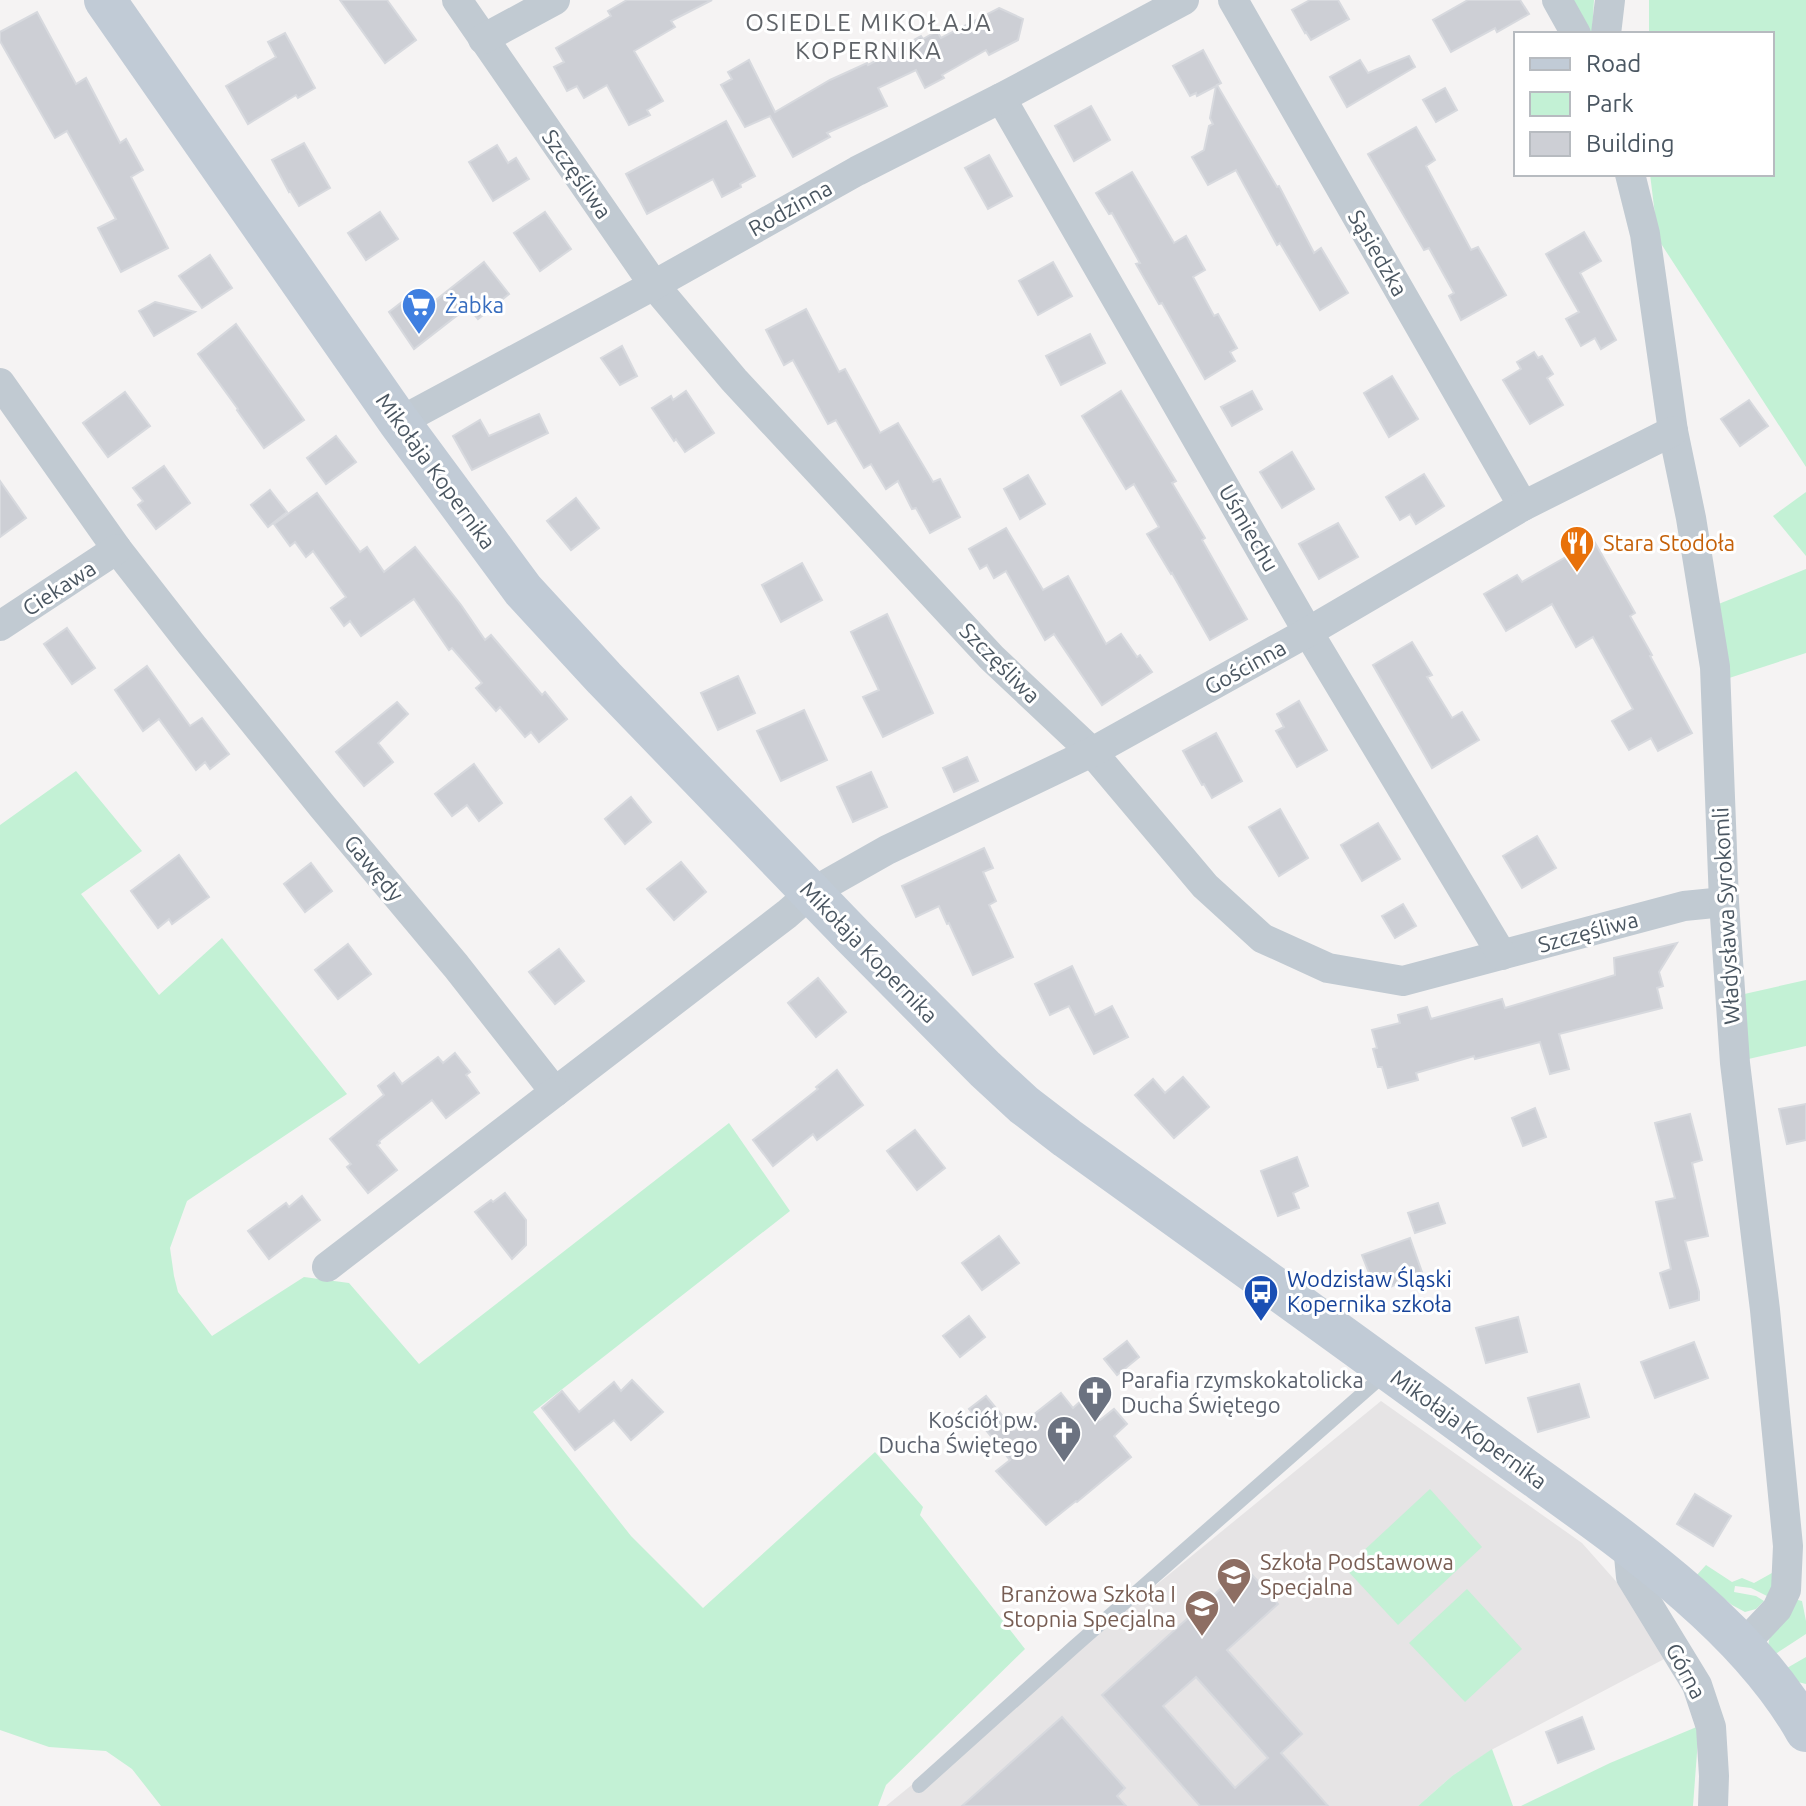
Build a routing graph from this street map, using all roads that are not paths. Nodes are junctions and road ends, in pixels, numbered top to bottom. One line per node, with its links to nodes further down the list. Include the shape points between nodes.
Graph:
1 (105, 0): 15 (street, Mikołaja Kopernika)
2 (457, 0): 10 (street, Szczęśliwa)
3 (555, 0): 10 (street)
4 (1184, 0): 11 (street, Rodzinna)
5 (1233, 0): 17 (street, Sąsiedzka)
6 (1557, 0): 8 (street)
7 (1610, 0): 9 (street)
8 (1575, 32)
9 (1606, 32)
10 (483, 39): 13 (street, Szczęśliwa)
11 (1001, 98): 13 (street, Rodzinna, via 857,171); 20 (street, Uśmiechu)
12 (1630, 176): 16 (street, Władysława Syrokomli, via 1645,234)
13 (654, 285): 15 (street, Rodzinna); 21 (street, Szczęśliwa, via 734,380 992,658)
14 (0, 383): 18 (street, Gawędy)
15 (399, 422): 22 (street, Mikołaja Kopernika, via 523,590)
16 (1673, 431): 17 (street, Gościnna); 23 (street, Władysława Syrokomli, via 1715,667)
17 (1523, 506): 20 (street, Gościnna)
18 (117, 549): 19 (street, Ciekawa); 25 (street, Gawędy)
19 (0, 626)
20 (1308, 632): 21 (street, Gościnna); 24 (street, Uśmiechu)
21 (1092, 752): 22 (street, Gościnna, via 887,850); 24 (street, Szczęśliwa, via 1205,886 1262,938 1328,968 1403,981)
22 (811, 893): 25 (street); 27 (street, Mikołaja Kopernika, via 1024,1105)
23 (1724, 902): 24 (street, Szczęśliwa, via 1684,906); 29 (street, Władysława Syrokomli, via 1735,1063 1788,1546 1786,1590 1777,1609)
24 (1502, 955)
25 (555, 1092): 26 (street)
26 (327, 1267)
27 (1389, 1370): 28 (street, Mikołaja Kopernika); 31 (lane)
28 (1628, 1545): 29 (street, Mikołaja Kopernika); 32 (street, Górna, via 1631,1577 1697,1685 1707,1713)
29 (1742, 1646): 30 (street, Mikołaja Kopernika)
30 (1806, 1731)
31 (919, 1786)
32 (1713, 1806)

